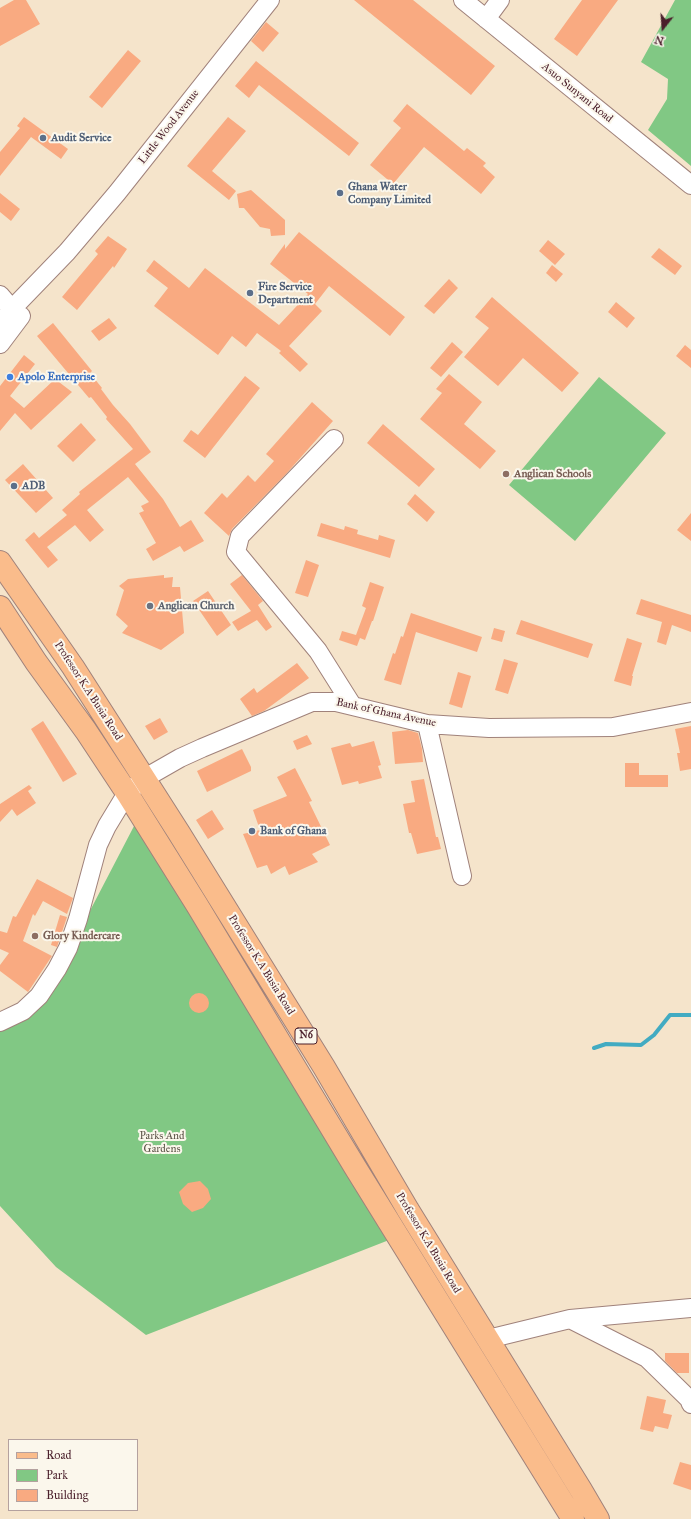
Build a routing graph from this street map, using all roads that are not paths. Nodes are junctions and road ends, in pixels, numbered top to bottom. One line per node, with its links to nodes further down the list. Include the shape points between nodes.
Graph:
1 (270, 0): 6 (street, Little Wood Avenue)
2 (463, 0): 4 (street, Asuo Sunyani Road)
3 (500, 0): 4 (street)
4 (486, 19): 5 (street, Asuo Sunyani Road)
5 (691, 185)
6 (67, 252): 8 (street, Little Wood Avenue); 10 (street, Little Wood Avenue)
7 (0, 295): 8 (street)
8 (12, 309): 9 (street, Little Wood Avenue)
9 (0, 324)
10 (0, 344)
11 (334, 439): 14 (street, via 240,536 236,552 318,651)
12 (0, 562): 17 (main road, Professor K.A Busia Road / N6, via 73,667)
13 (0, 607): 18 (main road, Professor K.A Busia Road / N6)
14 (352, 705): 16 (street, Bank of Ghana Avenue); 17 (street, Bank of Ghana Avenue, via 312,702 202,748)
15 (691, 712): 16 (street, Bank of Ghana Avenue, via 613,727 489,728)
16 (427, 724): 19 (street)
17 (145, 778): 18 (street, Bank of Ghana Avenue); 23 (main road, Professor K.A Busia Road / N6)
18 (127, 793): 20 (street, Bank of Ghana Avenue, via 98,845 78,919 68,948 57,969 39,996 23,1011); 25 (main road, Professor K.A Busia Road / N6)
19 (462, 876)
20 (0, 1022)
21 (691, 1308): 22 (street)
22 (570, 1319): 23 (street); 24 (street, via 647,1358 689,1399)
23 (488, 1339): 26 (main road, Professor K.A Busia Road / N6)
24 (691, 1404)
25 (573, 1519)
26 (598, 1519)

